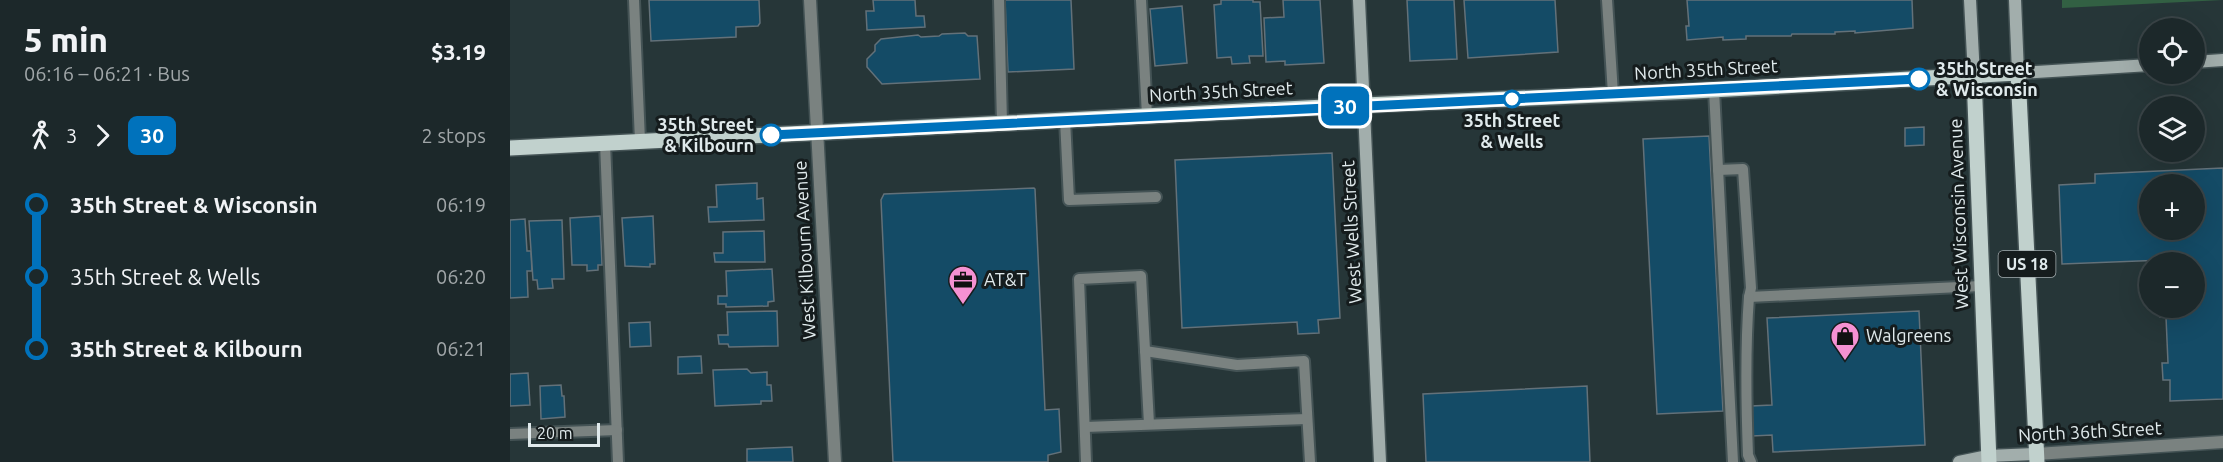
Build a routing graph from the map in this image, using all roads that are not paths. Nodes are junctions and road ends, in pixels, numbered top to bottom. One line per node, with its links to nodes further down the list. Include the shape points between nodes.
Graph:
1 (634, 0): 21 (lane)
2 (810, 0): 20 (street, West Kilbourn Avenue)
3 (999, 0): 19 (lane)
4 (1141, 0): 17 (lane)
5 (1359, 0): 16 (street, West Wells Street)
6 (1607, 0): 15 (lane)
7 (1970, 0): 13 (street, West Wisconsin Avenue)
8 (2014, 0): 12 (street)
9 (2223, 60): 10 (street)
10 (2205, 61)
11 (2139, 66): 12 (street, North 35th Street)
12 (2018, 74): 13 (main road, North 35th Street); 36 (main road, US 18)
13 (1974, 76): 14 (main road, North 35th Street); 26 (main road, West Wisconsin Avenue / US 18)
14 (1714, 90): 15 (main road, North 35th Street); 24 (lane)
15 (1613, 94): 16 (main road, North 35th Street)
16 (1364, 105): 17 (main road, North 35th Street); 42 (street, West Wells Street)
17 (1148, 116): 18 (main road, North 35th Street)
18 (1065, 120): 19 (main road, North 35th Street); 25 (lane, via 1069,200)
19 (1002, 123): 20 (main road, North 35th Street)
20 (816, 134): 21 (main road, North 35th Street); 39 (street, West Kilbourn Avenue)
21 (640, 141): 22 (main road, North 35th Street)
22 (606, 143): 23 (main road, North 35th Street); 32 (lane)
23 (510, 148)
24 (1718, 170): 27 (lane, via 1743,169); 43 (lane)
25 (1156, 197)
26 (1981, 286): 27 (lane); 37 (main road, West Wisconsin Avenue / US 18)
27 (1749, 297): 35 (lane, via 1746,360)
28 (1145, 351): 29 (lane, via 1237,365 1304,361); 30 (lane); 31 (lane, via 1141,276 1079,279)
29 (1307, 418): 30 (lane); 41 (lane)
30 (1149, 424): 31 (lane)
31 (1085, 427): 40 (lane)
32 (617, 430): 33 (lane); 38 (lane)
33 (510, 434)
34 (2223, 442): 36 (street, North 36th Street)
35 (1750, 458)
36 (2037, 458): 37 (street, North 36th Street)
37 (1988, 459): 44 (street, North 36th Street)
38 (618, 462)
39 (835, 462)
40 (1086, 462)
41 (1310, 462)
42 (1380, 462)
43 (1733, 462)
44 (1959, 462)

